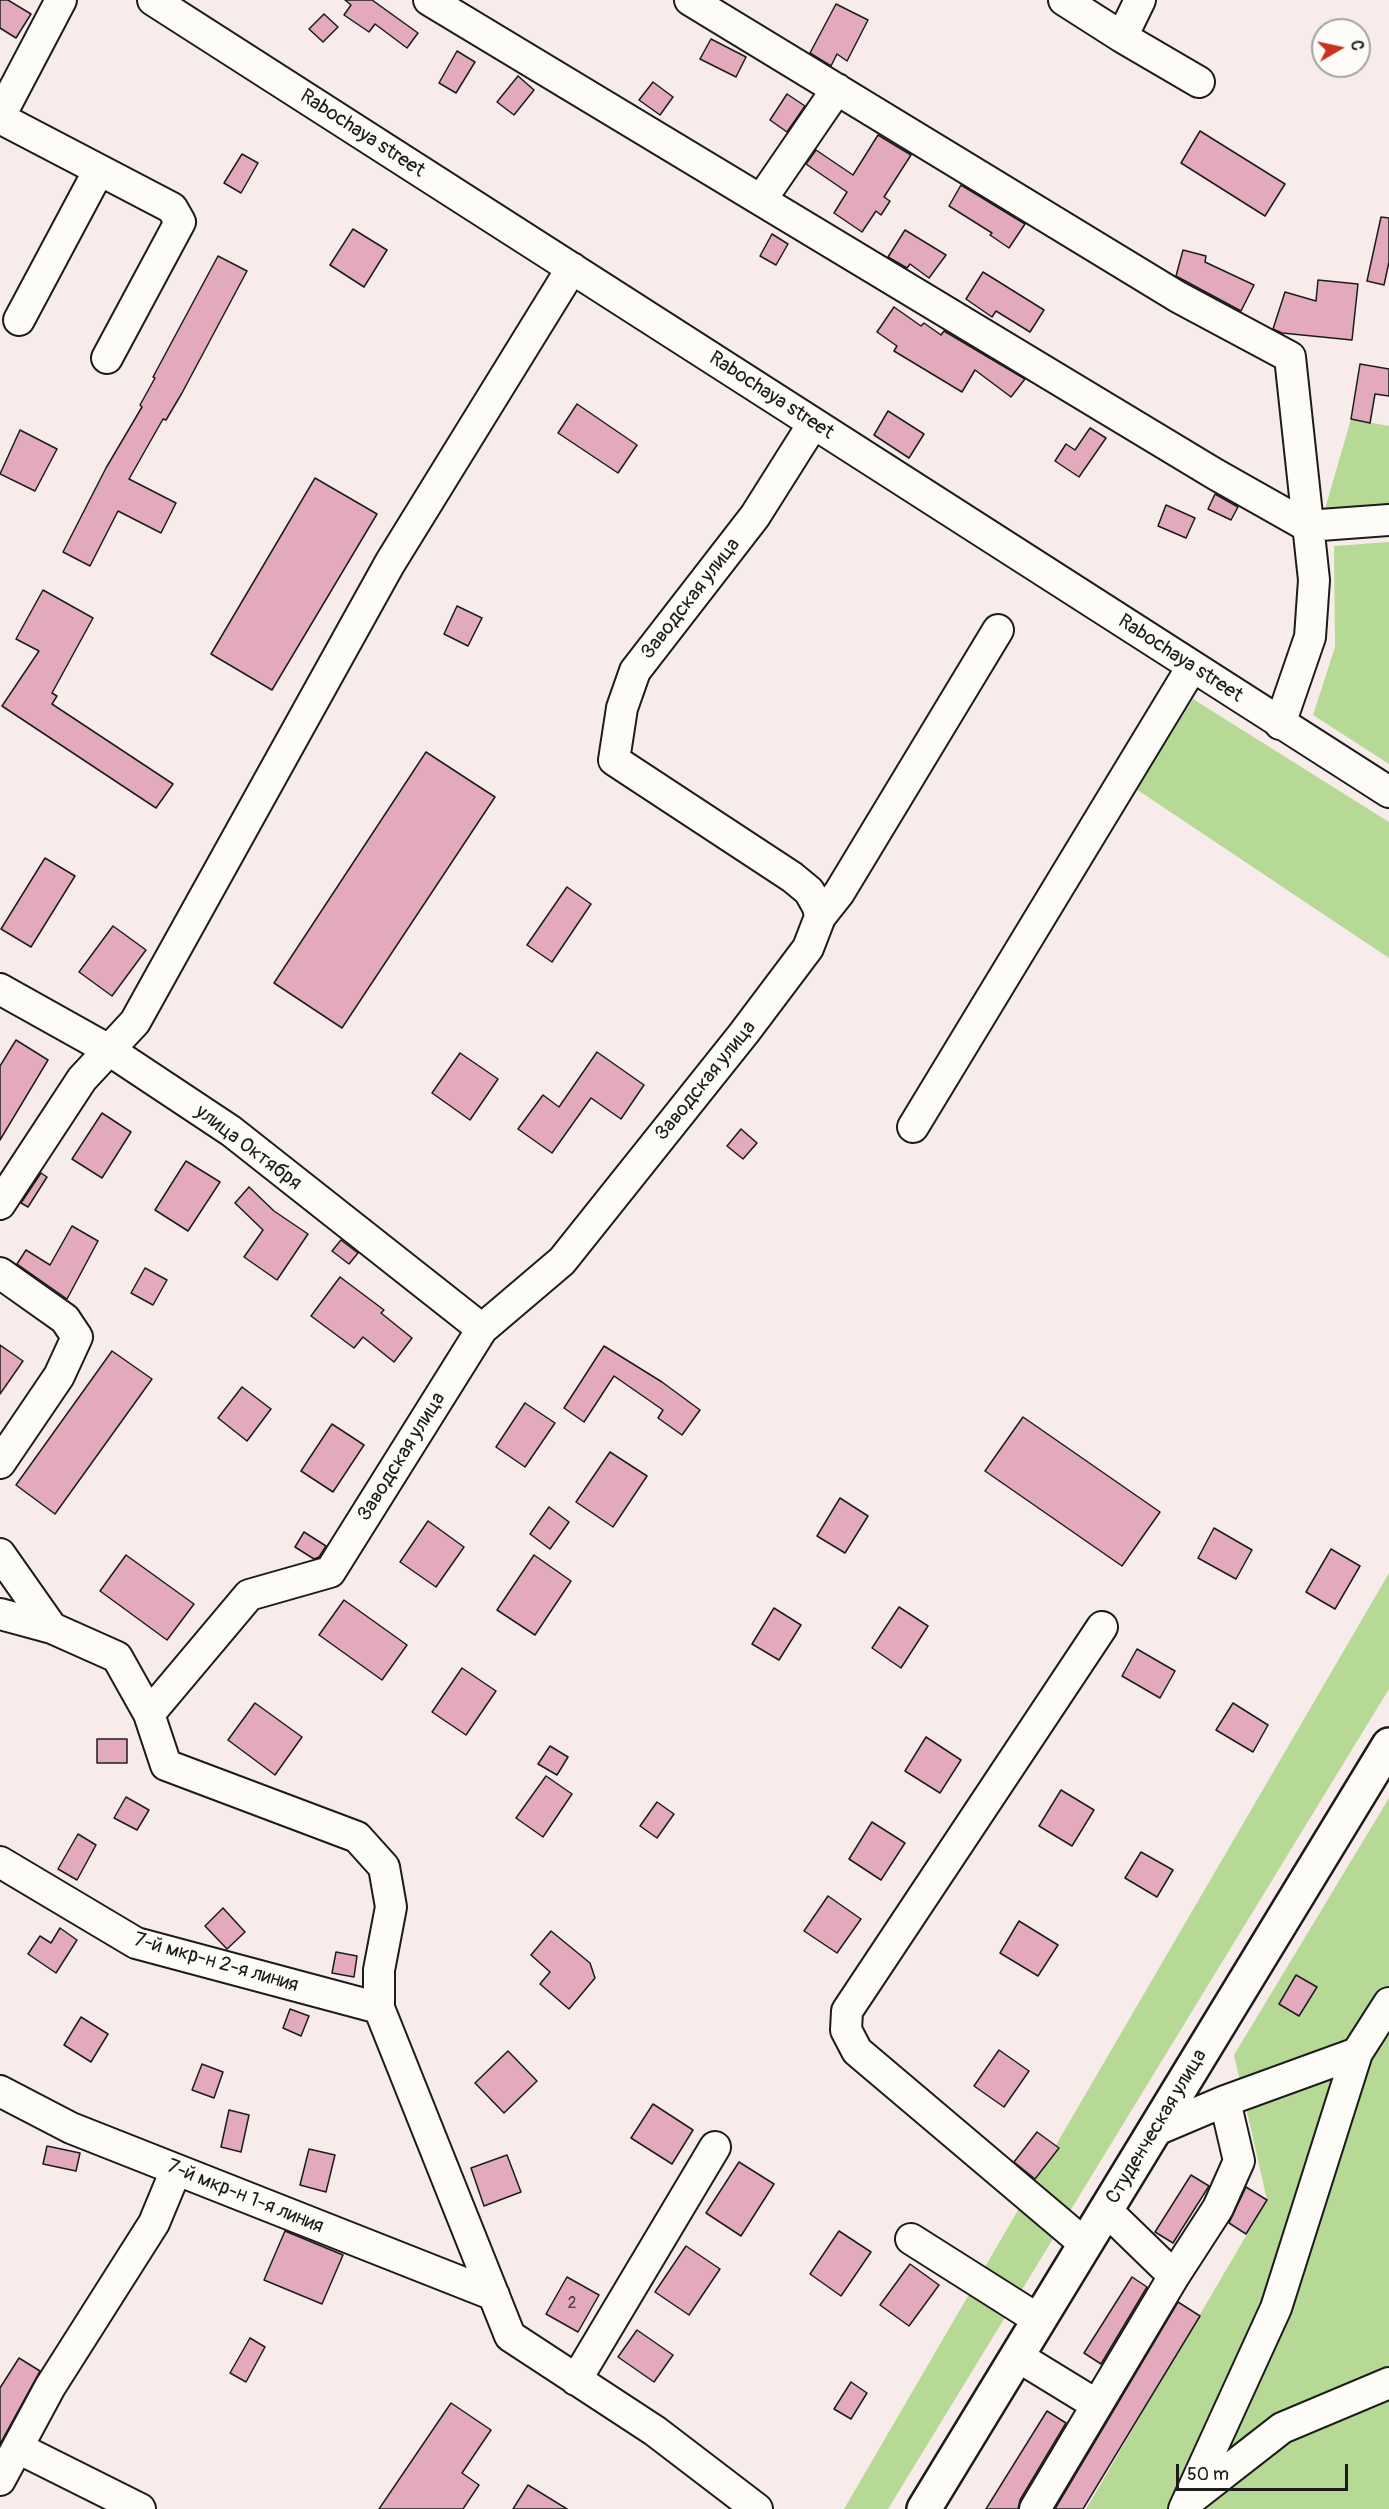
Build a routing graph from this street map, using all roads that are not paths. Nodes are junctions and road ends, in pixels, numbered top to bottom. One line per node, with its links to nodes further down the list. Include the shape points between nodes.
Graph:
1 (61, 0): 10 (street)
2 (153, 0): 13 (street, Rabochaya street)
3 (429, 0): 12 (street)
4 (690, 0): 9 (street)
5 (1064, 0): 7 (street)
6 (1140, 0): 7 (street)
7 (1122, 37): 8 (street)
8 (1199, 82)
9 (837, 89): 12 (street); 18 (street, via 1178,297 1290,357)
10 (0, 117): 11 (street)
11 (99, 170): 14 (street); 15 (street, via 172,208 180,222)
12 (761, 200): 18 (street)
13 (572, 268): 16 (street, Rabochaya street); 25 (street, via 390,563 135,1022)
14 (20, 320)
15 (106, 358)
16 (813, 424): 20 (street, Rabochaya street); 23 (street, Заводская улица, via 755,516 635,671 622,708 614,760 801,884 813,898)
17 (1389, 520): 18 (street)
18 (1307, 526): 21 (street, via 1314,580 1311,637)
19 (998, 630): 23 (street, via 839,893)
20 (1192, 667): 21 (street, Rabochaya street); 26 (street)
21 (1280, 724): 22 (street, Rabochaya street)
22 (1389, 792)
23 (820, 917): 29 (street, Заводская улица, via 801,959 562,1261)
24 (0, 989): 25 (street, улица Октября)
25 (109, 1050): 27 (street, via 82,1079); 29 (street, улица Октября, via 231,1131)
26 (913, 1126)
27 (0, 1204)
28 (0, 1273): 30 (street, via 65,1318 77,1337 59,1376)
29 (482, 1329): 35 (street, Заводская улица, via 330,1572 249,1595)
30 (0, 1463)
31 (0, 1554): 34 (street)
32 (0, 1614): 34 (street)
33 (1102, 1627): 48 (street, via 847,2011 846,2030 858,2051)
34 (52, 1628): 35 (street, via 117,1657)
35 (148, 1714): 39 (street, via 166,1764 357,1837 384,1867 391,1907 379,1971)
36 (1389, 1745): 43 (main road, Студенческая улица)
37 (0, 1862): 39 (street, 7-й мкр-н 2-я линия, via 136,1943)
38 (1389, 2003): 40 (street)
39 (379, 2008): 50 (street)
40 (1357, 2053): 42 (street); 58 (street, via 1276,2308)
41 (0, 2091): 45 (street, 7-й мкр-н 1-я линия, via 71,2128)
42 (1225, 2101): 43 (street); 49 (street, via 1239,2161 1218,2208)
43 (1154, 2131): 46 (main road, Студенческая улица)
44 (715, 2147): 53 (street)
45 (176, 2170): 50 (street, 7-й мкр-н 1-я линия); 56 (street, via 154,2223 50,2387)
46 (1106, 2210): 48 (main road, Студенческая улица); 49 (street)
47 (911, 2239): 51 (street)
48 (1085, 2244): 51 (main road, Студенческая улица)
49 (1174, 2276): 55 (street)
50 (494, 2295): 53 (street, via 510,2336)
51 (1039, 2320): 52 (main road, Студенческая улица)
52 (1017, 2356): 55 (street); 61 (main road, Студенческая улица)
53 (576, 2380): 60 (street, via 655,2431)
54 (1389, 2384): 58 (street, via 1282,2428)
55 (1097, 2405): 62 (street)
56 (18, 2448): 57 (street); 59 (street)
57 (0, 2480)
58 (1185, 2506)
59 (140, 2509)
60 (757, 2509)
61 (924, 2509)
62 (1035, 2509)

